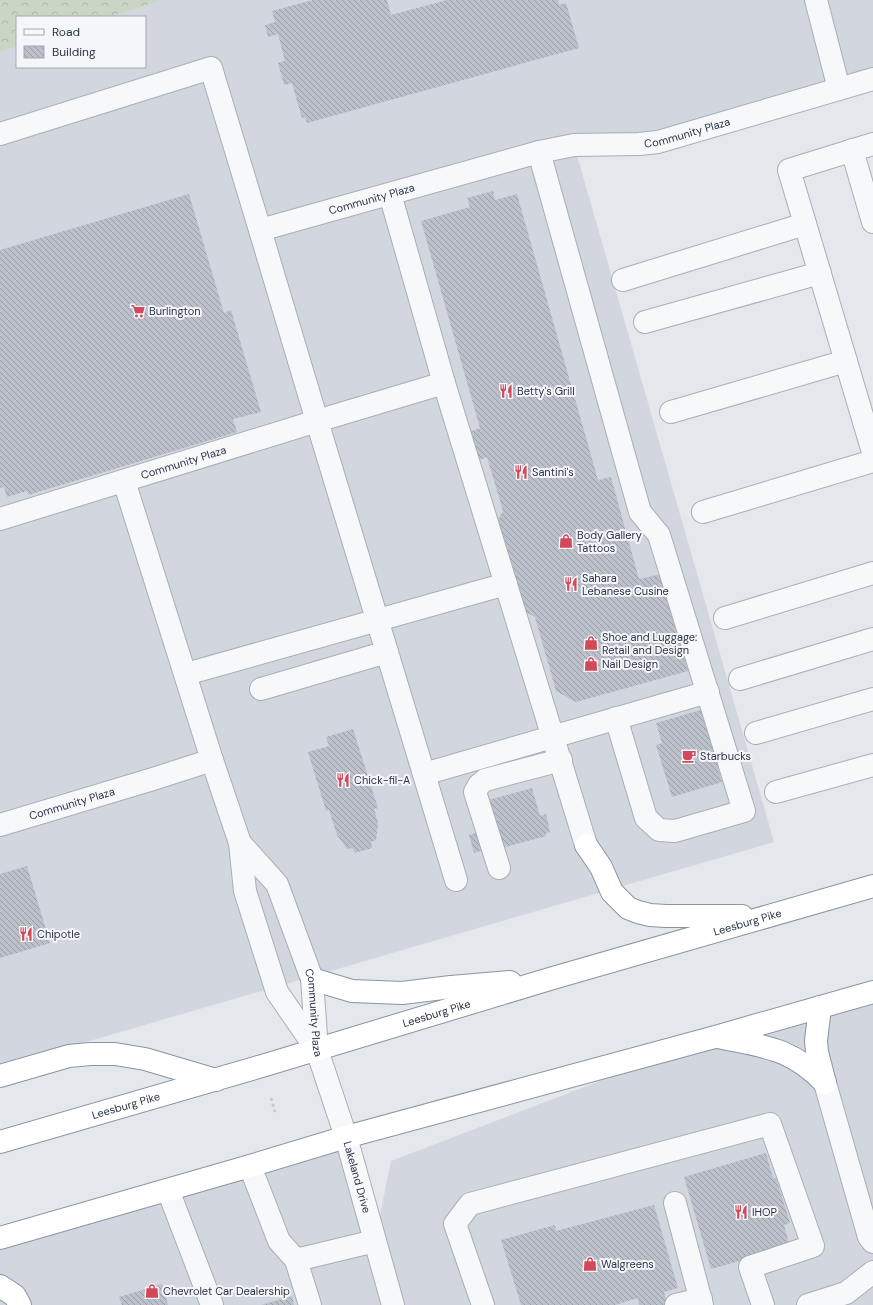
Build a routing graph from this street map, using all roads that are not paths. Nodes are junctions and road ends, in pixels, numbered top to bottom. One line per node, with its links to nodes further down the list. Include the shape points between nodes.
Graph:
1 (816, 0): 3 (street)
2 (873, 79): 3 (street, Community Plaza)
3 (839, 89): 7 (street, Community Plaza, via 658,142 574,145)
4 (0, 134): 11 (street, via 211,68)
5 (873, 144): 6 (street)
6 (852, 150): 9 (street); 10 (street, via 789,170)
7 (539, 152): 8 (street, Community Plaza); 35 (street, via 640,512 659,535)
8 (390, 194): 11 (street, Community Plaza); 16 (street)
9 (873, 222)
10 (805, 224): 12 (street); 13 (street)
11 (260, 230): 18 (street)
12 (820, 273): 14 (street); 15 (street)
13 (623, 280)
14 (645, 322)
15 (846, 361): 17 (street); 19 (street)
16 (444, 383): 18 (street, Community Plaza); 25 (street)
17 (671, 412)
18 (318, 422): 21 (street, Community Plaza); 27 (street)
19 (873, 452)
20 (873, 461): 22 (street)
21 (124, 480): 23 (street, Community Plaza); 32 (street, Community Plaza)
22 (703, 512)
23 (0, 519)
24 (873, 573): 26 (street)
25 (506, 584): 27 (street); 39 (street)
26 (725, 618)
27 (377, 620): 28 (street); 30 (street)
28 (313, 638): 31 (street); 32 (street)
29 (873, 639): 33 (street)
30 (387, 652): 31 (street); 43 (street)
31 (323, 671): 34 (street)
32 (186, 674): 40 (street, Community Plaza)
33 (740, 679)
34 (261, 689)
35 (708, 692): 37 (street); 37 (street, via 744,811 675,831 659,830 646,818)
36 (873, 699): 38 (street)
37 (616, 718): 39 (street)
38 (756, 733)
39 (553, 736): 41 (street); 43 (street)
40 (212, 760): 45 (street, Community Plaza); 46 (street, Community Plaza)
41 (561, 760): 47 (street); 48 (street, via 485,780 479,785 476,792)
42 (873, 765): 44 (street)
43 (424, 774): 49 (street)
44 (776, 792)
45 (0, 825)
46 (240, 843): 53 (street, Community Plaza, via 277,884); 57 (street, Community Plaza, via 245,891 277,992)
47 (586, 845): 51 (highway, via 601,867 612,892 628,908 638,912 666,916)
48 (499, 868)
49 (456, 880)
50 (873, 886): 51 (highway, Leesburg Pike)
51 (767, 916): 52 (highway, Leesburg Pike)
52 (553, 978): 53 (highway, via 402,993 352,991); 57 (highway, Leesburg Pike)
53 (312, 979): 57 (street, Community Plaza)
54 (873, 992): 55 (highway)
55 (820, 1008): 56 (highway); 60 (highway, via 816,1042)
56 (715, 1037): 60 (highway, via 784,1052 806,1065); 61 (highway)
57 (317, 1050): 59 (highway, Leesburg Pike); 61 (street, Lakeland Drive)
58 (0, 1076): 59 (highway, via 69,1056 115,1054 145,1059)
59 (216, 1080): 62 (highway, Leesburg Pike)
60 (825, 1083): 67 (street)
61 (346, 1137): 63 (highway); 68 (street, Lakeland Drive)
62 (0, 1142)
63 (250, 1166): 64 (highway); 69 (street, via 279,1241)
64 (168, 1190): 66 (highway); 74 (street)
65 (675, 1203): 72 (street)
66 (0, 1238)
67 (872, 1238)
68 (375, 1241): 69 (street); 76 (street, Lakeland Drive)
69 (296, 1260): 75 (street)
70 (873, 1272): 80 (street, via 846,1293)
71 (0, 1286): 73 (highway, via 15,1296)
72 (701, 1302): 78 (street)
73 (20, 1305)
74 (212, 1305)
75 (310, 1305)
76 (394, 1305)
77 (483, 1305): 79 (street, via 455,1224 470,1204 770,1124 813,1246 750,1267)
78 (676, 1305)
79 (763, 1305)
80 (808, 1305)

